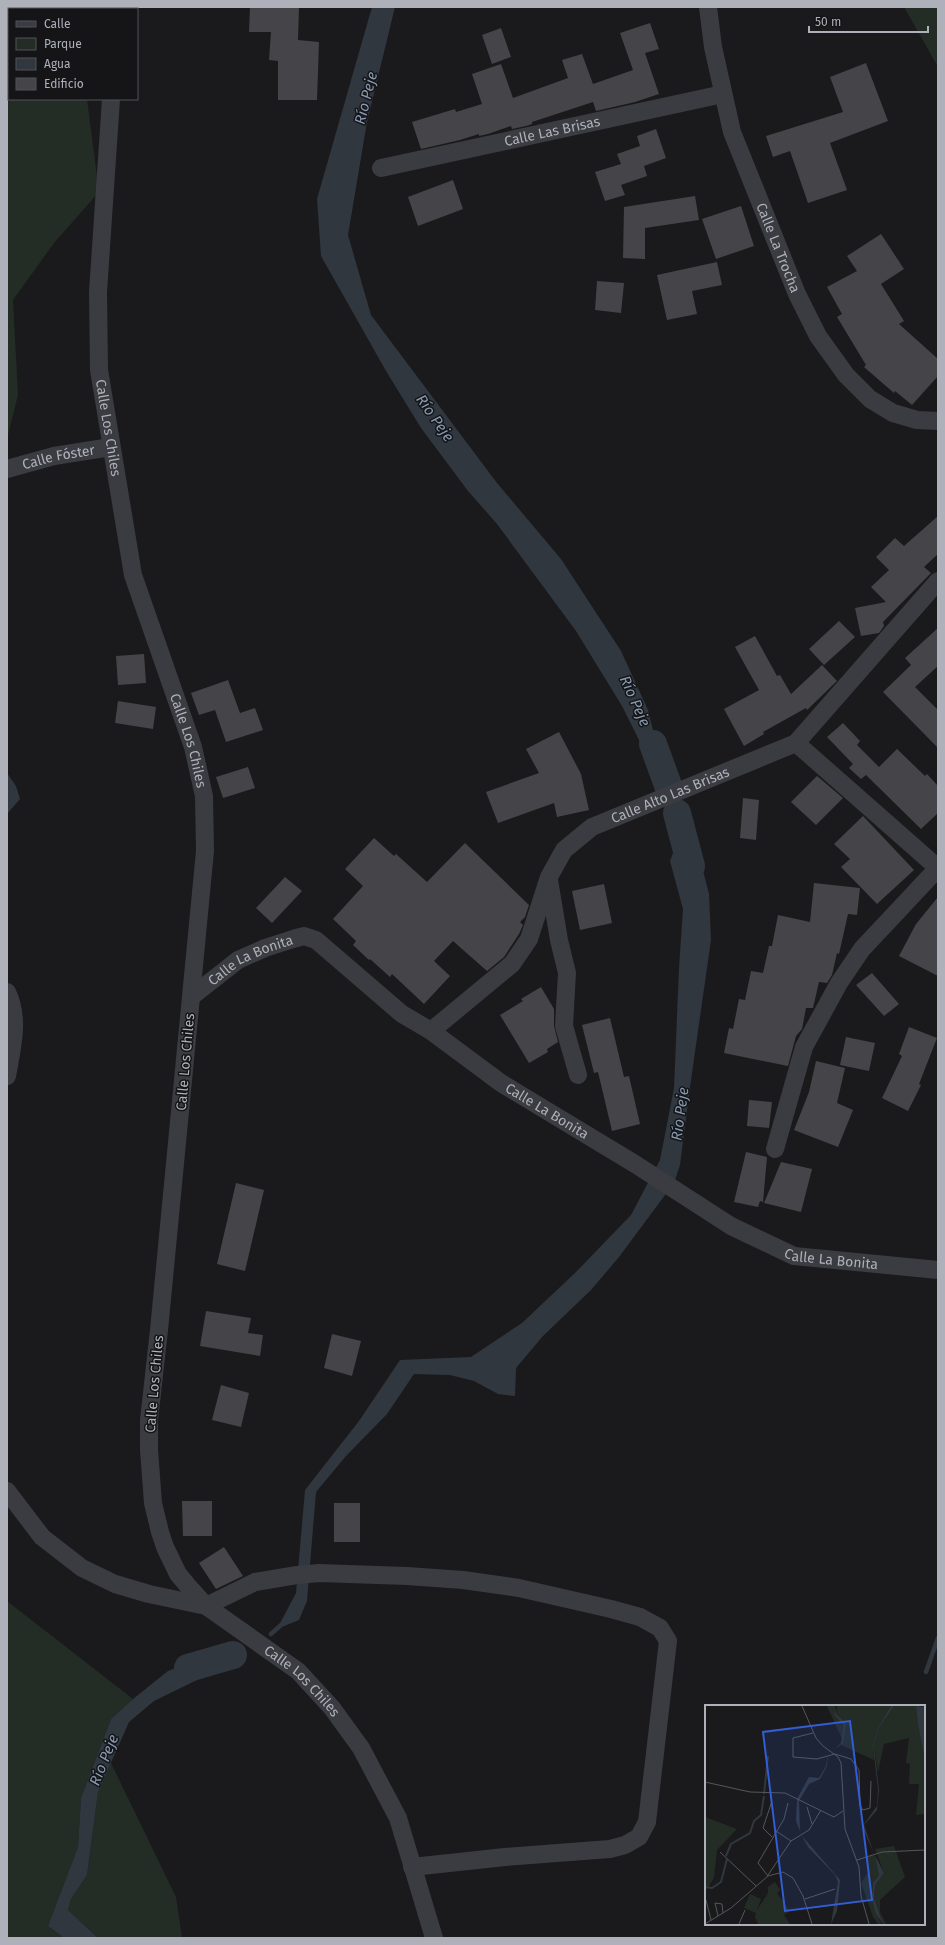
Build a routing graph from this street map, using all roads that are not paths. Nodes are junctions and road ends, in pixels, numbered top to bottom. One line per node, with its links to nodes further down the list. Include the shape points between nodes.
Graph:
1 (708, 7): 2 (street, Calle La Trocha)
2 (723, 94): 4 (street, Calle Las Brisas); 5 (street, Calle La Trocha, via 735,140 797,294 818,336 846,375 870,399 893,412 917,420)
3 (111, 100): 6 (street, Calle Los Chiles, via 99,276 98,335 99,370)
4 (381, 168)
5 (938, 421)
6 (110, 447): 7 (street, Calle Fóster, via 54,456); 13 (street, Calle Los Chiles, via 133,575 193,747 204,796 204,851)
7 (7, 469)
8 (938, 581): 9 (street, Calle Alto Las Brisas)
9 (796, 743): 10 (street); 11 (street, Calle Alto Las Brisas, via 592,828 564,850)
10 (938, 868): 17 (street, via 862,949 840,983 804,1047)
11 (548, 877): 14 (street, Calle Alto Las Brisas, via 529,939 512,964); 15 (street, via 567,973 564,1026)
12 (7, 992): 16 (street, via 12,1002 14,1020)
13 (191, 997): 14 (street, Calle La Bonita, via 238,960 265,948 304,936 316,940 402,1014); 20 (street, Calle Los Chiles, via 149,1420 149,1450 153,1502 165,1547 178,1574)
14 (431, 1031): 18 (street, Calle La Bonita, via 501,1083 731,1226 794,1256)
15 (578, 1075)
16 (7, 1076)
17 (774, 1149)
18 (938, 1270)
19 (7, 1491): 20 (street, via 42,1537 82,1568 115,1584)
20 (206, 1606): 21 (street, Calle Los Chiles, via 298,1671 332,1708 360,1748 393,1808); 21 (street, via 255,1582 297,1575 319,1573 407,1576 519,1588 640,1617 660,1628 668,1641 647,1822 639,1837 625,1845 610,1849 505,1856)
21 (412, 1867): 22 (street, Calle Los Chiles)
22 (434, 1938)

